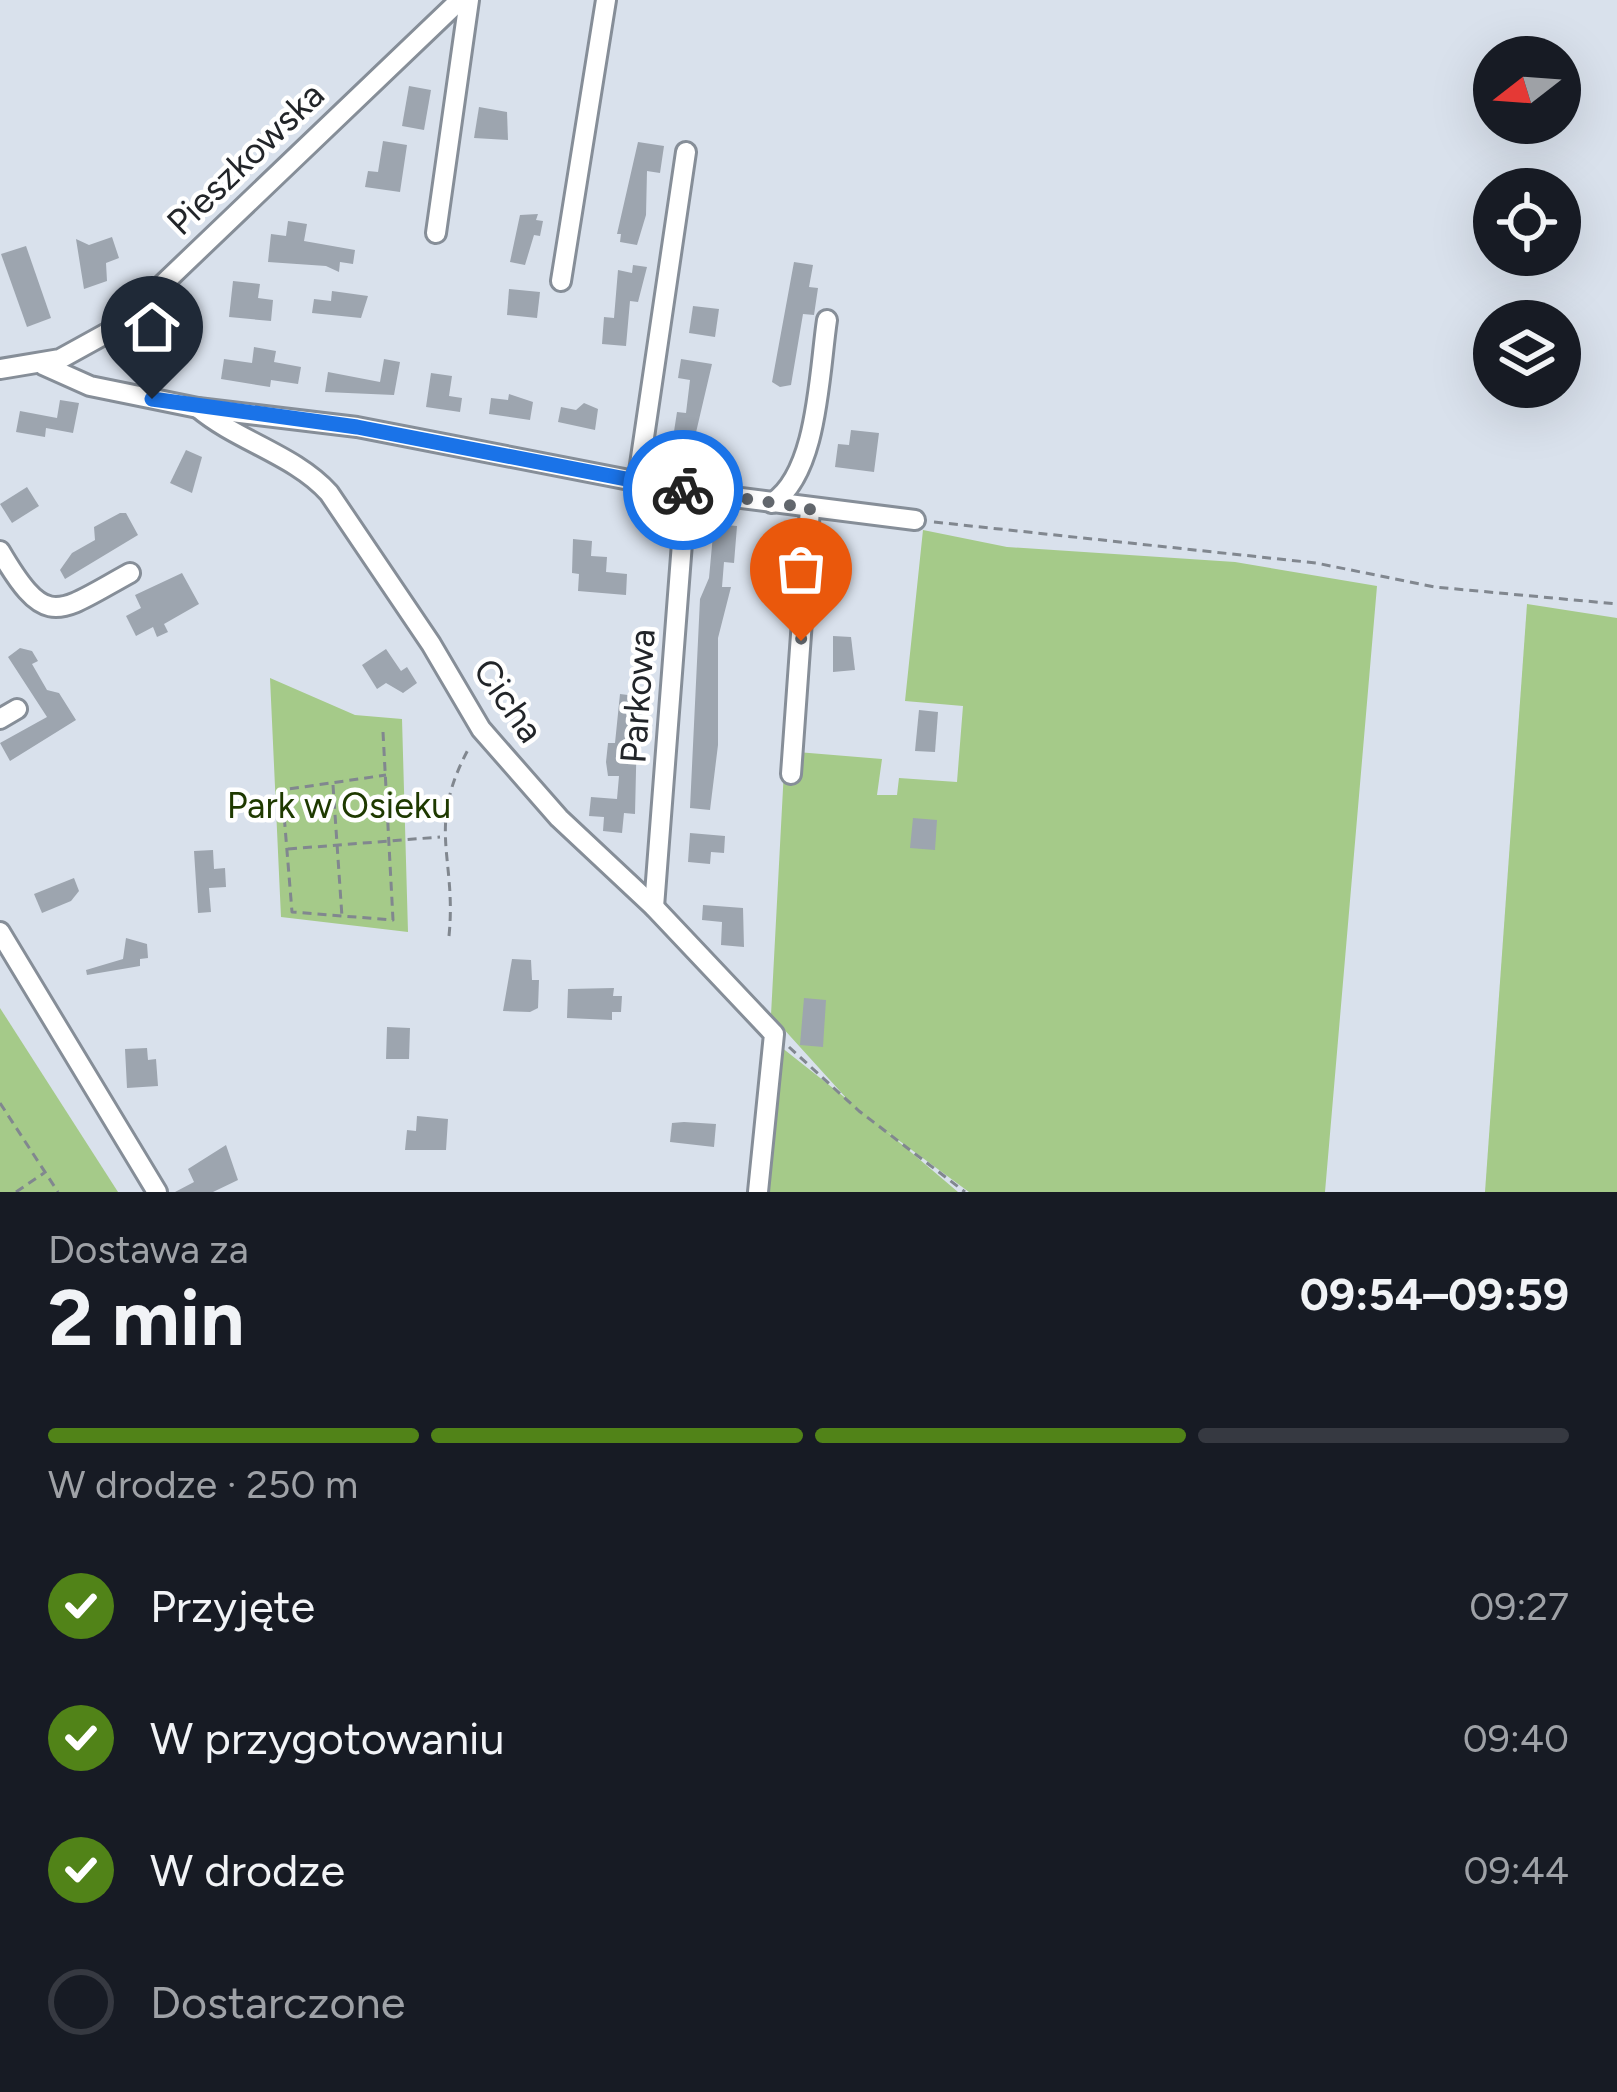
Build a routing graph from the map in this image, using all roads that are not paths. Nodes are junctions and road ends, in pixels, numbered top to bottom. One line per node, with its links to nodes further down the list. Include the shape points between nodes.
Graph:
1 (465, 0): 4 (street, Pieszkowska); 7 (street, Pieszkowska, via 118,327)
2 (606, 0): 5 (street)
3 (686, 152): 10 (street)
4 (436, 233)
5 (561, 280)
6 (827, 320): 12 (street, via 804,462 792,490)
7 (44, 365): 8 (street, Pieszkowska); 9 (street, via 90,386)
8 (0, 370)
9 (198, 408): 10 (street, via 357,427); 18 (street, Cicha, via 329,493 481,729)
10 (638, 478): 11 (street)
11 (686, 491): 12 (street); 18 (street, Parkowa)
12 (772, 503): 13 (street)
13 (810, 508): 14 (street); 17 (street)
14 (915, 520)
15 (0, 551): 16 (street, via 24,591 56,609)
16 (130, 574)
17 (791, 774)
18 (654, 907): 21 (street, Cicha, via 774,1034)
19 (0, 932): 20 (street)
20 (157, 1192)
21 (758, 1192)

